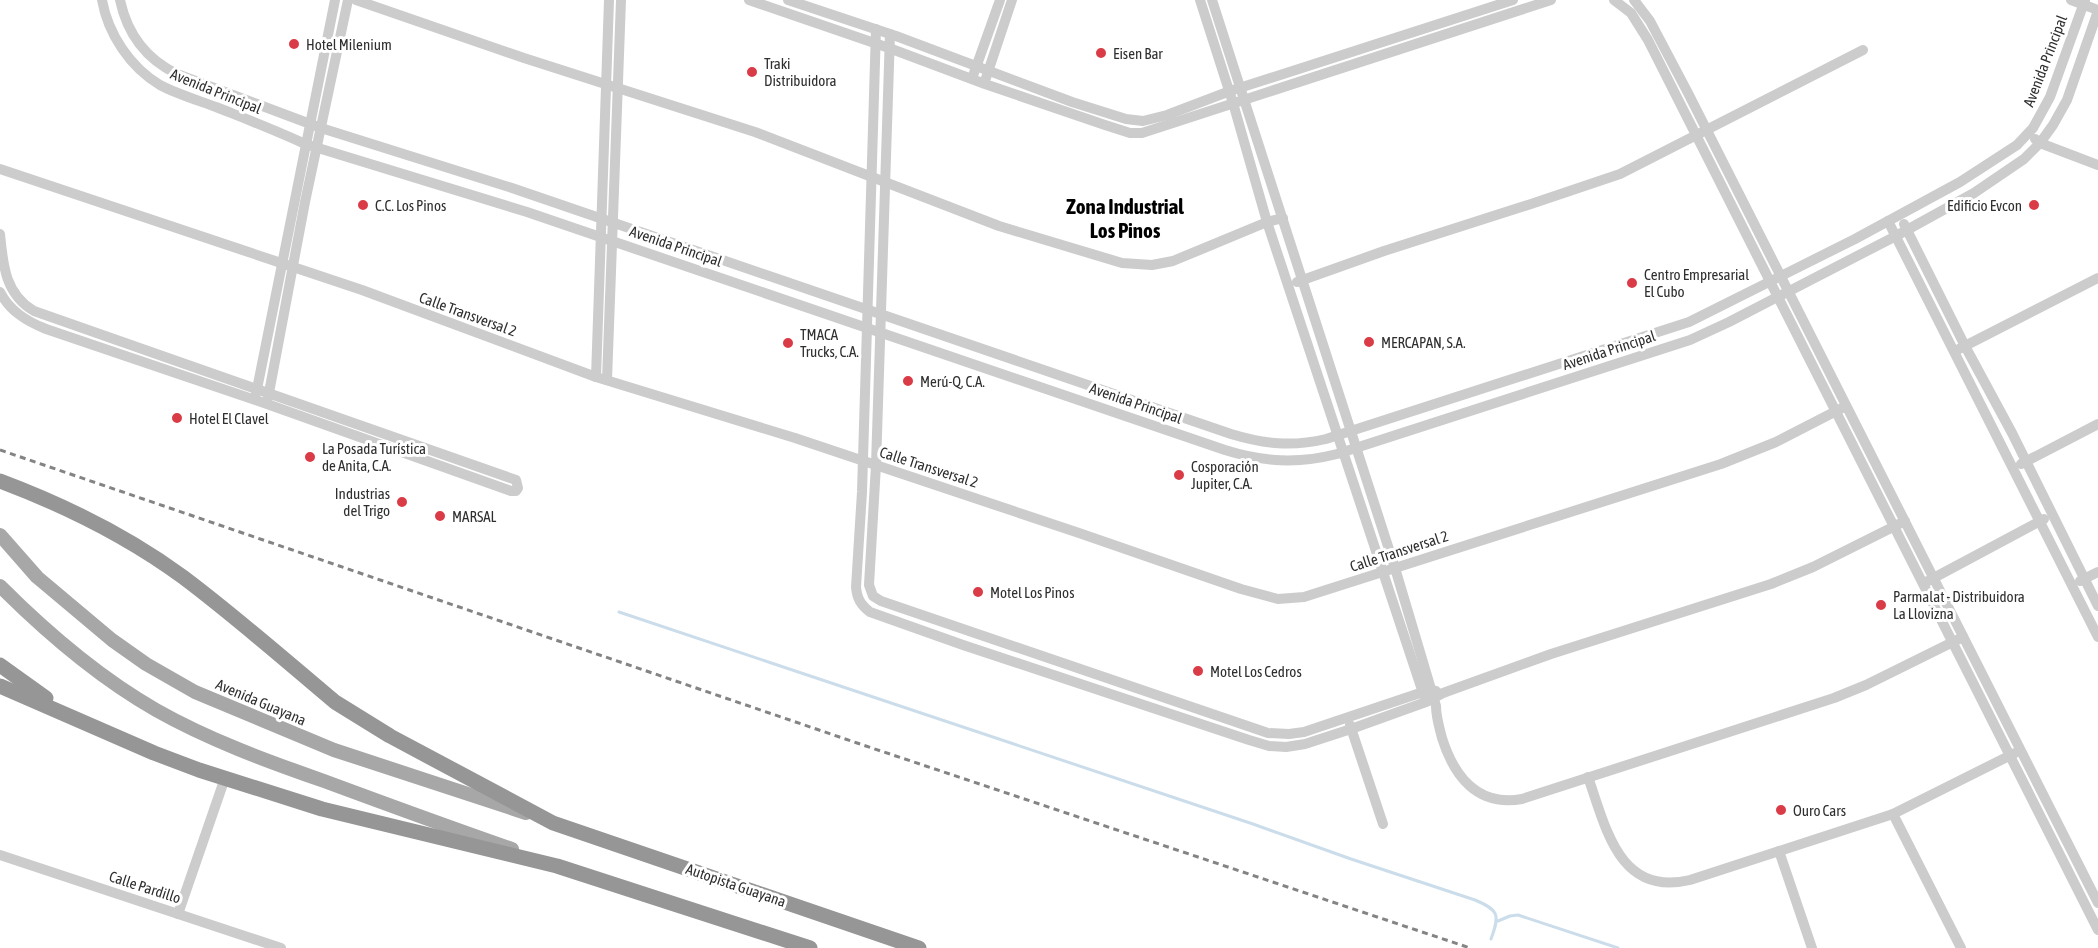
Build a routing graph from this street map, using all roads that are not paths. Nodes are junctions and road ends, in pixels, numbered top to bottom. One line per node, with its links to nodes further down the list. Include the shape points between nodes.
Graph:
1 (102, 0): 49 (street, Avenida Principal, via 119,44 152,79)
2 (120, 0): 43 (street, Avenida Principal, via 136,40 158,64)
3 (335, 0): 43 (street)
4 (348, 0): 44 (street)
5 (356, 0): 35 (street)
6 (609, 0): 35 (street)
7 (621, 0): 37 (street)
8 (749, 0): 28 (street)
9 (788, 0): 26 (street)
10 (1000, 0): 32 (street)
11 (1012, 0): 33 (street)
12 (1200, 0): 25 (street)
13 (1212, 0): 24 (street)
14 (1472, 0): 23 (street)
15 (1513, 0): 23 (street)
16 (1551, 0): 23 (street)
17 (1614, 0): 30 (street)
18 (1634, 0): 30 (street, via 1650,21)
19 (2071, 0): 21 (street)
20 (2097, 0): 22 (street)
21 (2084, 2): 22 (street); 47 (street, Avenida Principal, via 2050,97)
22 (2098, 10): 48 (street, Avenida Principal, via 2067,100)
23 (1478, 18): 38 (street); 40 (street)
24 (1220, 22): 25 (street); 38 (street)
25 (1208, 26): 39 (street)
26 (876, 29): 27 (street); 28 (street)
27 (890, 34): 29 (street); 32 (street)
28 (876, 43): 29 (street); 53 (street)
29 (889, 48): 34 (street); 54 (street)
30 (1659, 49): 45 (street)
31 (1863, 50): 45 (street)
32 (977, 67): 33 (street); 34 (street)
33 (988, 71): 36 (street); 42 (street, via 1125,119)
34 (972, 78): 36 (street)
35 (606, 84): 37 (street); 57 (street)
36 (985, 84): 46 (street)
37 (618, 88): 53 (street, via 755,132); 60 (street)
38 (1241, 88): 39 (street); 40 (street)
39 (1230, 91): 41 (street); 42 (street)
40 (1245, 99): 41 (street); 56 (street)
41 (1233, 103): 46 (street); 59 (street)
42 (1143, 121): 46 (street)
43 (309, 123): 44 (street, Avenida Principal); 49 (street)
44 (321, 128): 50 (street); 57 (street, Avenida Principal)
45 (1702, 133): 68 (street, via 1590,185); 69 (street)
46 (1142, 134)
47 (2029, 135): 48 (street); 55 (street, Avenida Principal, via 1995,161)
48 (2040, 143): 51 (street); 61 (street, Avenida Principal, via 2003,175)
49 (305, 144): 50 (street, Avenida Principal); 66 (street)
50 (316, 147): 63 (street, Avenida Principal); 66 (street)
51 (2098, 165)
52 (0, 169): 66 (street, Calle Transversal 2)
53 (872, 178): 54 (street); 75 (street)
54 (885, 182): 59 (street, via 999,226 1133,265 1181,259); 77 (street)
55 (1899, 216): 58 (street, Avenida Principal); 61 (street)
56 (1283, 218): 59 (street); 68 (street)
57 (601, 219): 60 (street, Avenida Principal); 63 (street)
58 (1888, 221): 64 (street); 69 (street, Avenida Principal)
59 (1267, 222): 70 (street)
60 (614, 223): 65 (street); 75 (street, Avenida Principal)
61 (1907, 230): 64 (street, Avenida Principal); 84 (street)
62 (0, 234): 76 (street, via 7,280)
63 (600, 236): 65 (street, Avenida Principal); 73 (street)
64 (1896, 236): 72 (street, Avenida Principal); 86 (street)
65 (613, 240): 74 (street); 78 (street, Avenida Principal)
66 (287, 265): 90 (street, Calle Transversal 2); 92 (street); 93 (street)
67 (2098, 278): 84 (street)
68 (1303, 279): 70 (street); 99 (street)
69 (1775, 279): 72 (street); 81 (street, Avenida Principal, via 1698,318)
70 (1289, 286): 100 (street)
71 (0, 292): 76 (street, via 8,304)
72 (1783, 294): 85 (street, Avenida Principal); 96 (street); 97 (street)
73 (598, 298): 74 (street); 90 (street)
74 (611, 301): 91 (street)
75 (868, 309): 77 (street, Avenida Principal); 78 (street)
76 (24, 311): 79 (street); 82 (street, via 35,325)
77 (881, 314): 80 (street); 101 (street, Avenida Principal)
78 (867, 326): 80 (street, Avenida Principal); 106 (street)
79 (91, 331): 82 (street); 88 (street)
80 (881, 331): 105 (street, Avenida Principal); 109 (street)
81 (1662, 331): 83 (street, Avenida Principal); 85 (street)
82 (88, 344): 89 (street)
83 (1621, 345): 87 (street); 99 (street, Avenida Principal)
84 (1965, 346): 86 (street); 108 (street)
85 (1668, 347): 87 (street, Avenida Principal)
86 (1954, 351): 110 (street)
87 (1626, 361): 103 (street, Avenida Principal)
88 (189, 365): 89 (street); 92 (street)
89 (186, 377): 94 (street)
90 (596, 377): 91 (street, Calle Transversal 2)
91 (608, 380): 106 (street, Calle Transversal 2)
92 (257, 388): 93 (street); 94 (street)
93 (269, 392): 95 (street); 95 (street, via 516,480 518,488 512,491)
94 (255, 400): 95 (street)
95 (267, 404)
96 (1846, 406): 97 (street, Calle Transversal 2); 113 (street)
97 (1835, 412): 115 (street); 117 (street, Calle Transversal 2, via 1732,460)
98 (2098, 424): 108 (street)
99 (1351, 430): 100 (street, Avenida Principal); 103 (street)
100 (1338, 435): 102 (street, Avenida Principal); 104 (street)
101 (1258, 441): 102 (street, Avenida Principal); 105 (street)
102 (1277, 445): 107 (street)
103 (1356, 447): 104 (street, Avenida Principal); 117 (street)
104 (1343, 452): 107 (street, Avenida Principal, via 1308,460); 118 (street)
105 (1255, 458): 107 (street, Avenida Principal)
106 (863, 460): 109 (street, Calle Transversal 2); 126 (street, via 856,587)
107 (1273, 461)
108 (2025, 462): 110 (street); 112 (street)
109 (876, 465): 118 (street, Calle Transversal 2, via 1269,598 1305,597); 125 (street, via 869,585)
110 (2014, 468): 114 (street)
111 (0, 481): 150 (highway, Autopista Guayana, via 61,505 145,552 182,576 360,719)
112 (2052, 515): 114 (street); 121 (street)
113 (1905, 521): 115 (street); 120 (street)
114 (2040, 522): 120 (street); 123 (street)
115 (1893, 527): 122 (street); 137 (street, via 1772,584)
116 (0, 535): 150 (main road, Avenida Guayana, via 37,577 112,640 195,692 334,750)
117 (1395, 568): 118 (street, Calle Transversal 2); 137 (street)
118 (1383, 572): 137 (street)
119 (2098, 572): 121 (street)
120 (1933, 578): 122 (street); 130 (street)
121 (2084, 578): 123 (street); 127 (street)
122 (1922, 584): 132 (street)
123 (2073, 585): 131 (street)
124 (0, 586): 154 (main road, via 61,643 114,684 196,731)
125 (873, 596): 126 (street); 128 (street)
126 (859, 600): 129 (street, via 870,612)
127 (2098, 606)
128 (922, 616): 129 (street); 134 (street)
129 (918, 630): 136 (street)
130 (1963, 637): 132 (street); 145 (street)
131 (2098, 637)
132 (1952, 642): 146 (street); 147 (street, via 1834,698)
133 (0, 665): 142 (highway)
134 (1111, 680): 136 (street); 138 (street)
135 (0, 686): 142 (highway)
136 (1108, 693): 140 (street)
137 (1431, 695): 139 (street); 141 (street); 147 (street, via 1429,710 1436,717 1457,772 1492,799 1522,799)
138 (1203, 711): 140 (street); 143 (street)
139 (1348, 717): 141 (street); 143 (street, via 1296,733)
140 (1200, 724): 144 (street)
141 (1351, 729): 144 (street, via 1294,746); 151 (street)
142 (103, 731): 148 (highway)
143 (1262, 731): 144 (street)
144 (1261, 744)
145 (2020, 750): 146 (street); 155 (street)
146 (2009, 756): 149 (street); 157 (street)
147 (1588, 777): 152 (street, via 1618,855 1647,879 1678,883)
148 (225, 778): 154 (highway, via 322,809); 156 (street)
149 (1893, 814): 152 (street); 162 (street)
150 (553, 823): 160 (highway, Autopista Guayana)
151 (1383, 824)
152 (1779, 851): 161 (street)
153 (0, 855): 156 (street, Calle Pardillo)
154 (557, 866): 159 (highway)
155 (2098, 903)
156 (178, 914): 158 (street, Calle Pardillo)
157 (2098, 930)
158 (281, 948)
159 (810, 948)
160 (919, 948)
161 (1812, 948)
162 (1961, 948)

